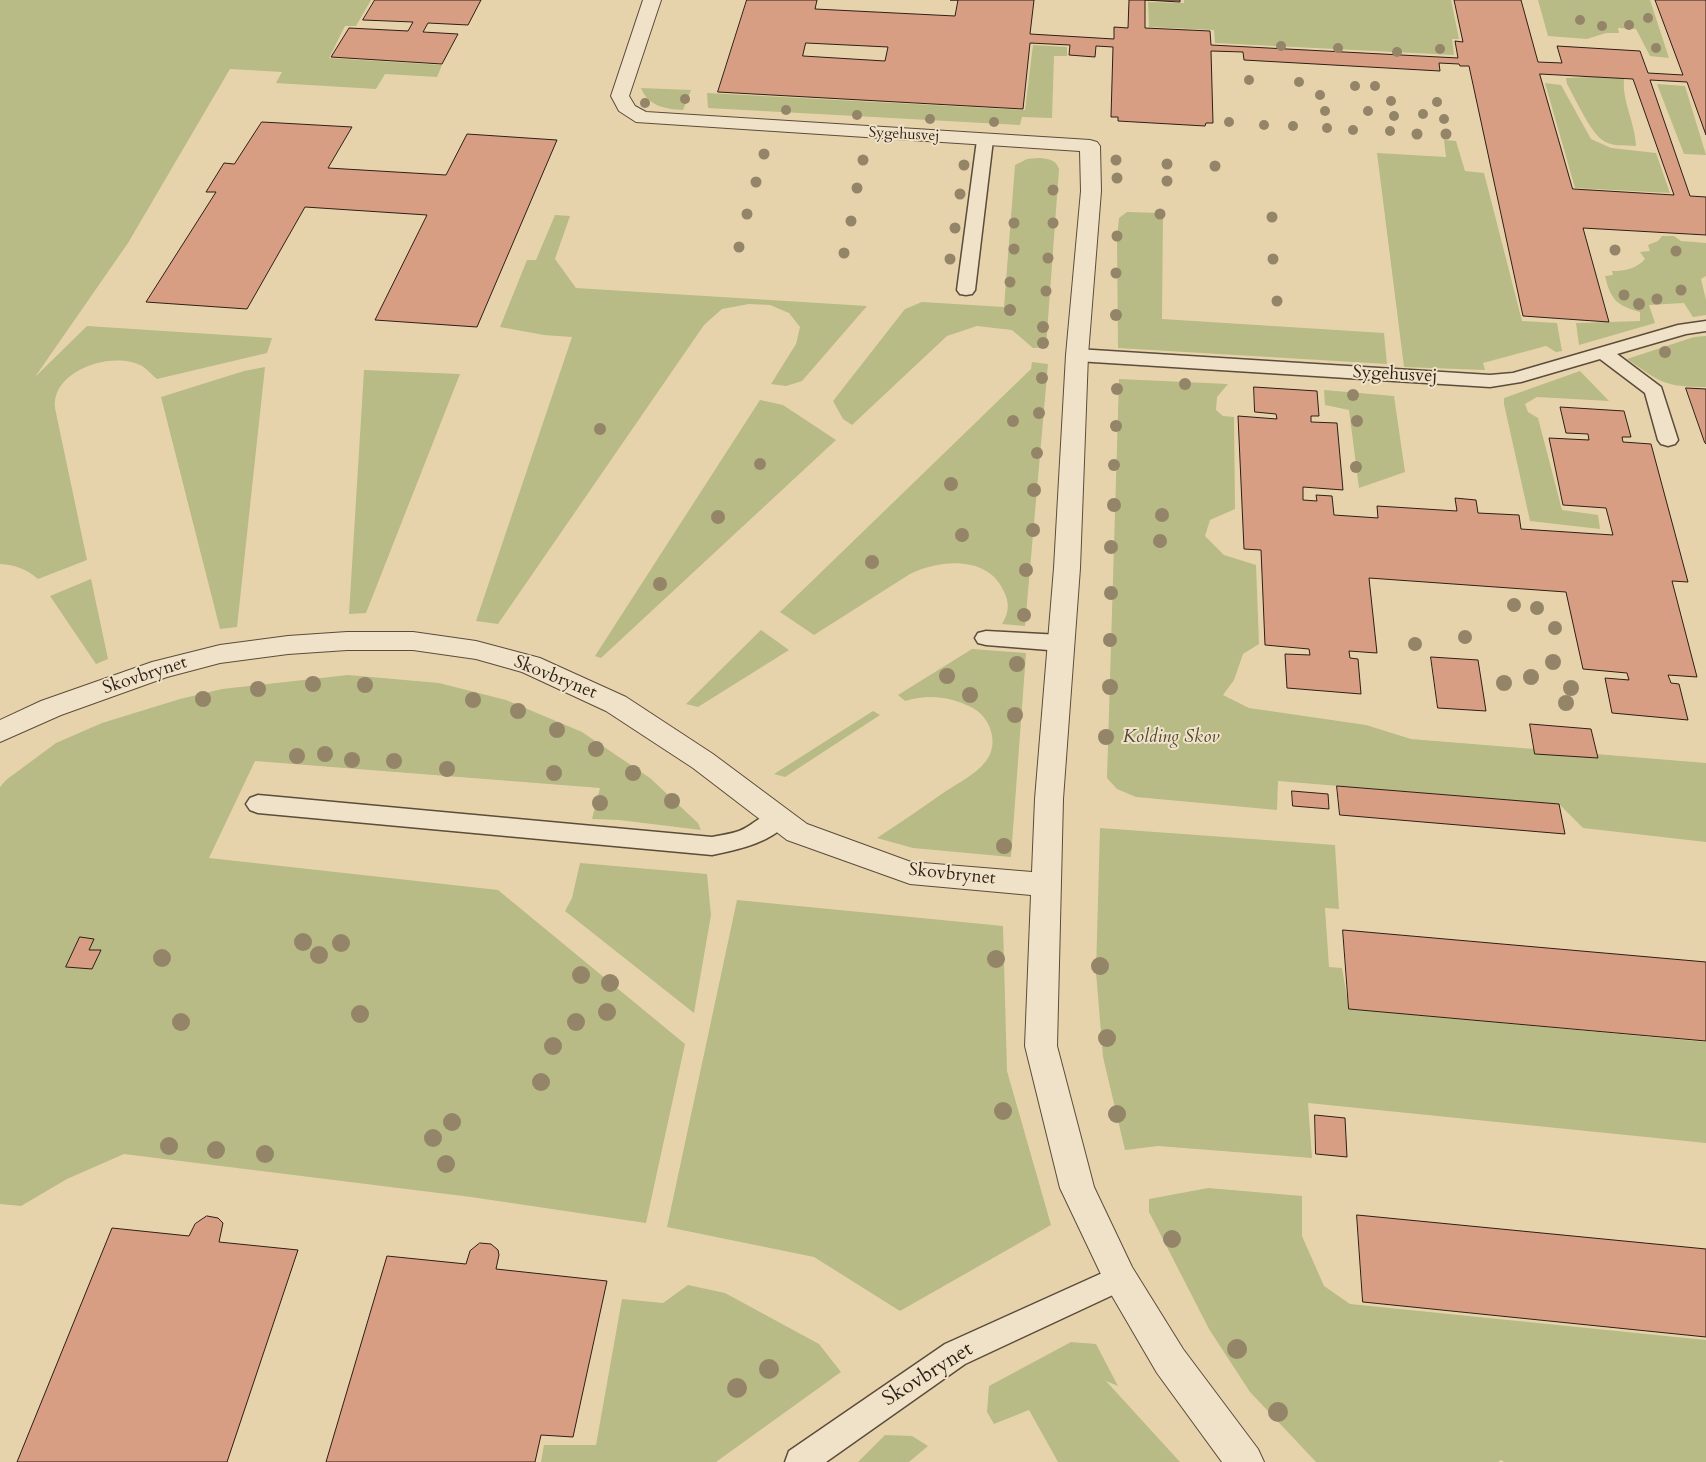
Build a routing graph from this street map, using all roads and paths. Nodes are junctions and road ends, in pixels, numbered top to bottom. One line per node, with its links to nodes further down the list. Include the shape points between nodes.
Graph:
1 (652, 0): 2 (street, Sygehusvej, via 620,91 624,106 636,116)
2 (985, 140): 3 (lane); 6 (street, Sygehusvej, via 1090,146 1091,191)
3 (966, 290)
4 (1706, 326): 5 (lane, Sygehusvej)
5 (1603, 352): 6 (lane, Sygehusvej, via 1514,378 1490,381); 7 (lane, via 1654,391)
6 (1077, 355): 9 (street, Sygehusvej)
7 (1668, 440)
8 (986, 638): 9 (lane)
9 (1062, 643): 13 (street, via 1049,799)
10 (0, 732): 12 (street, Skovbrynet, via 51,708 124,682 220,654 347,641 413,641 476,650 531,665 616,704 703,761)
11 (258, 804): 12 (lane, via 712,846 747,838)
12 (777, 818): 13 (street, Skovbrynet, via 796,832 910,873)
13 (1046, 884): 14 (street, via 1041,1046 1076,1188)
14 (1120, 1278): 15 (lane, Skovbrynet, via 955,1354); 16 (street, via 1170,1361)
15 (800, 1462)
16 (1245, 1462)

